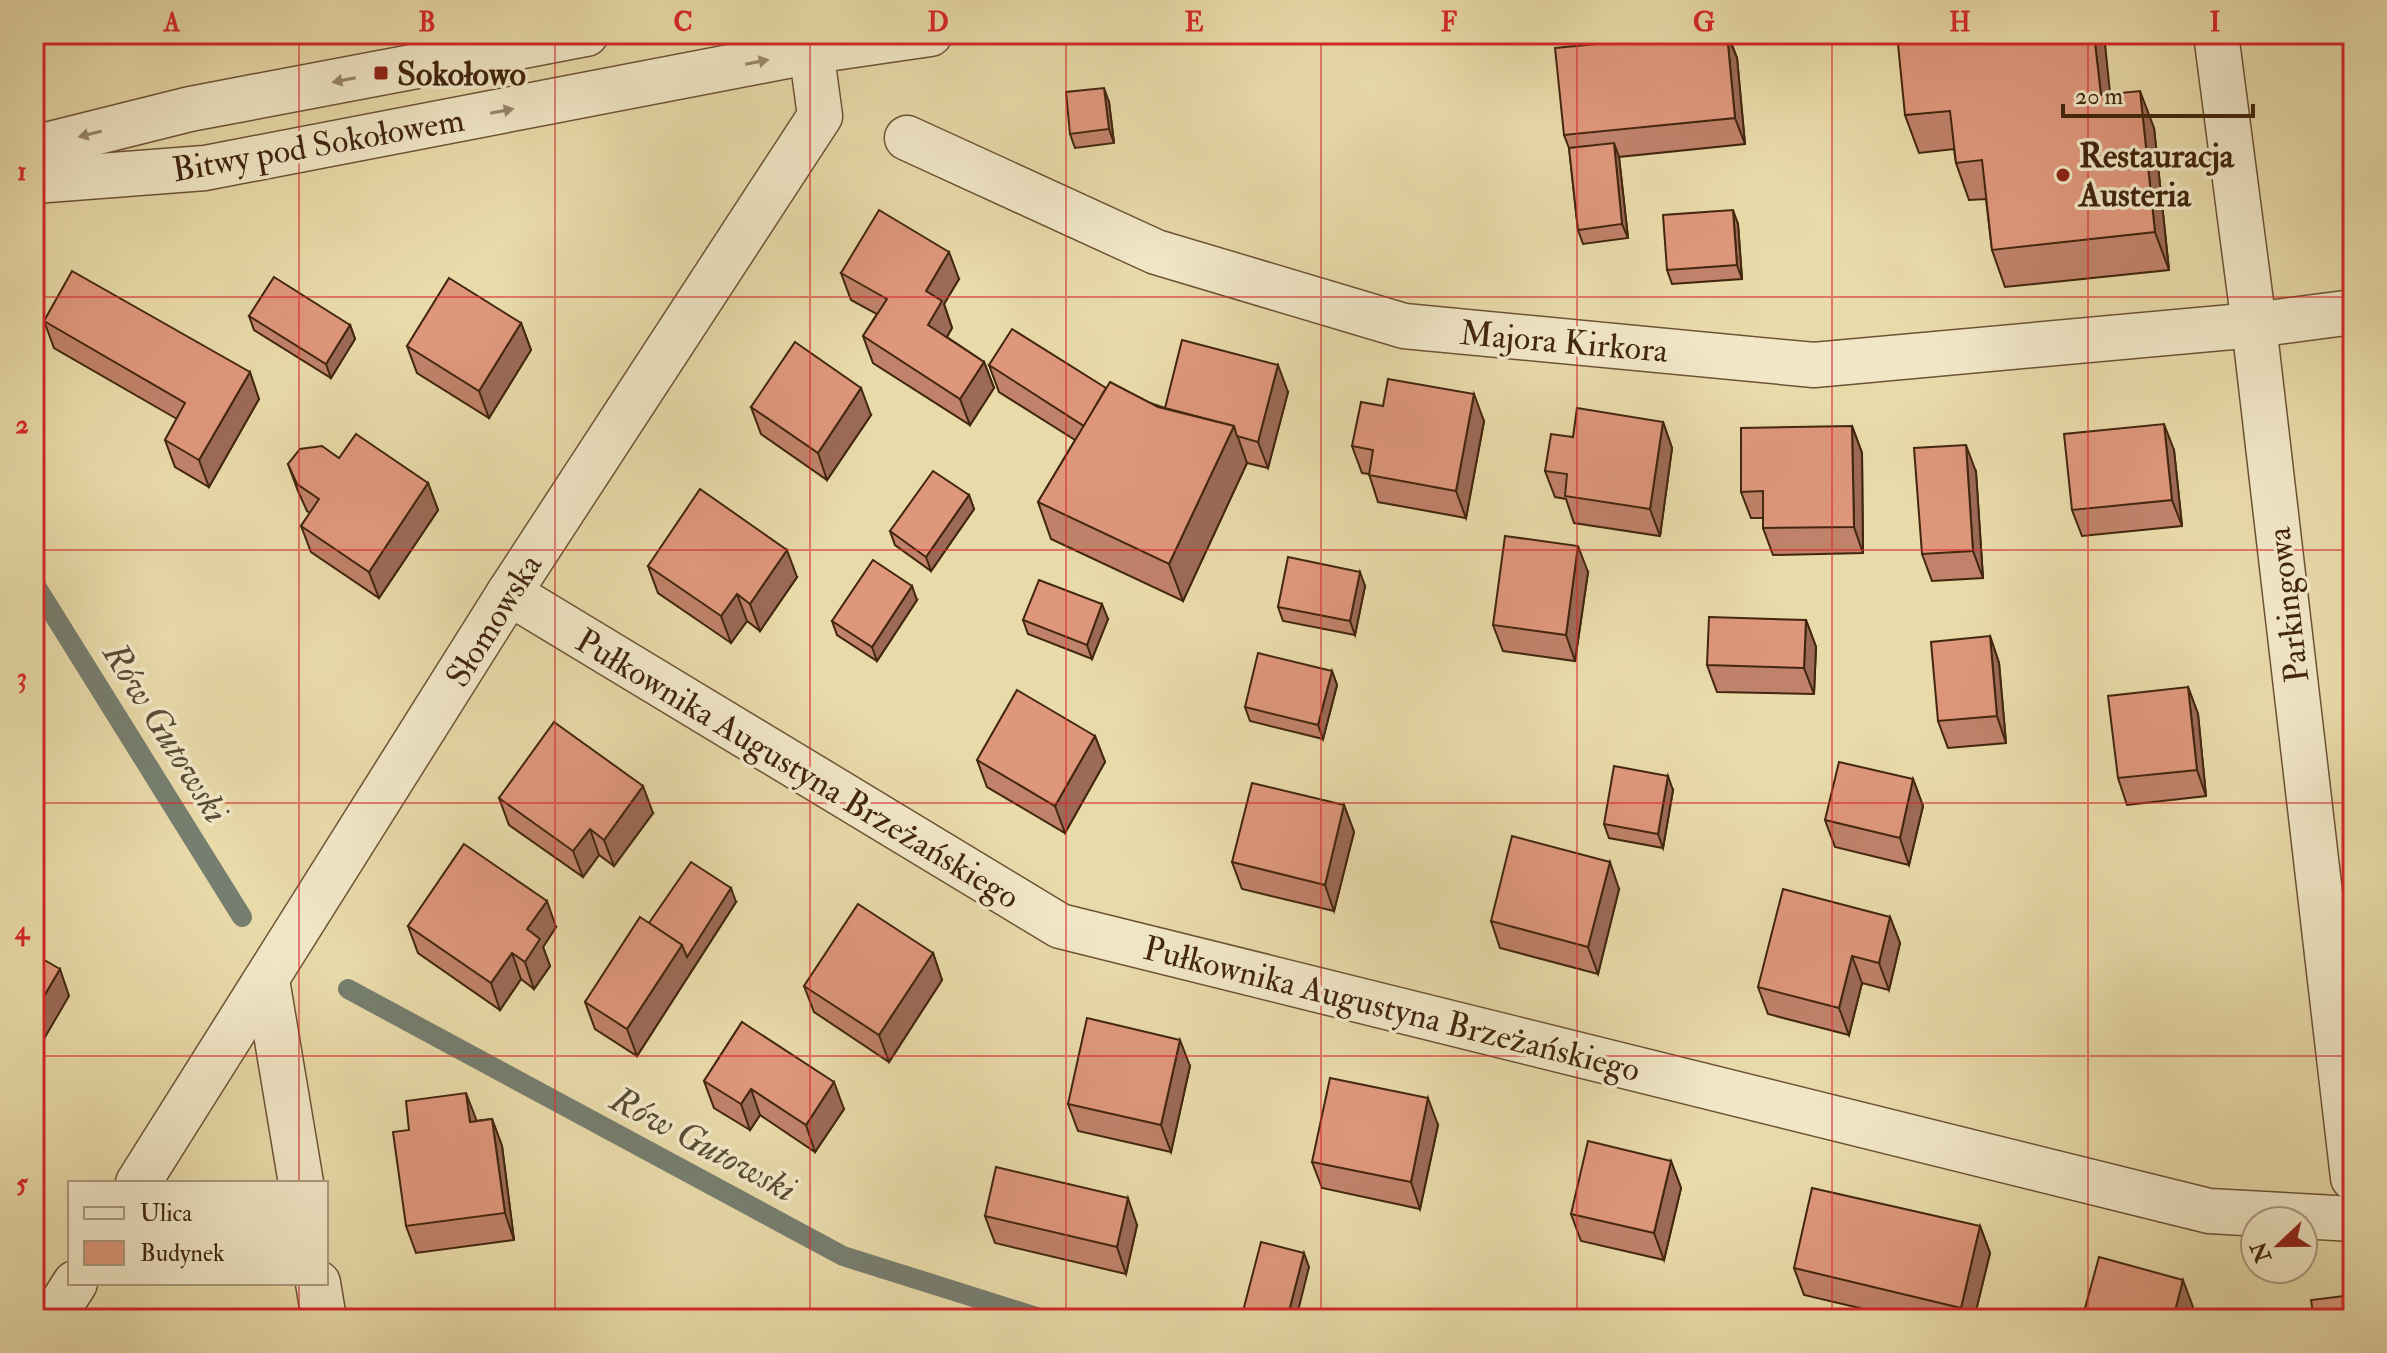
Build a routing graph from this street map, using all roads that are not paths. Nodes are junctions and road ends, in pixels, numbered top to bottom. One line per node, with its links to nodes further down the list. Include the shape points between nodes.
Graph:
1 (586, 34): 6 (street, Bitwy pod Sokołowem, one-way to 6, via 190,109)
2 (930, 34): 4 (street, Bitwy pod Sokołowem)
3 (2216, 34): 9 (street, Parkingowa)
4 (811, 42): 7 (street, Bitwy pod Sokołowem, one-way to 4, via 205,168); 10 (street, Słomowska, via 820,116)
5 (907, 138): 9 (street, Majora Kirkora, via 1156,252 1404,326 1814,365)
6 (34, 148)
7 (34, 181)
8 (2353, 312): 9 (street, Majora Kirkora)
9 (2254, 325): 12 (street, Parkingowa)
10 (509, 593): 11 (street, Słomowska); 15 (street, Pułkownika Augustyna Brzeżańskiego, via 1060,926 2209,1211)
11 (267, 980): 13 (street, Słomowska); 14 (street)
12 (2353, 1178)
13 (139, 1181)
14 (301, 1181)
15 (2353, 1219)
16 (74, 1285): 18 (street)
17 (318, 1285): 19 (street)
18 (52, 1319)
19 (324, 1319)

